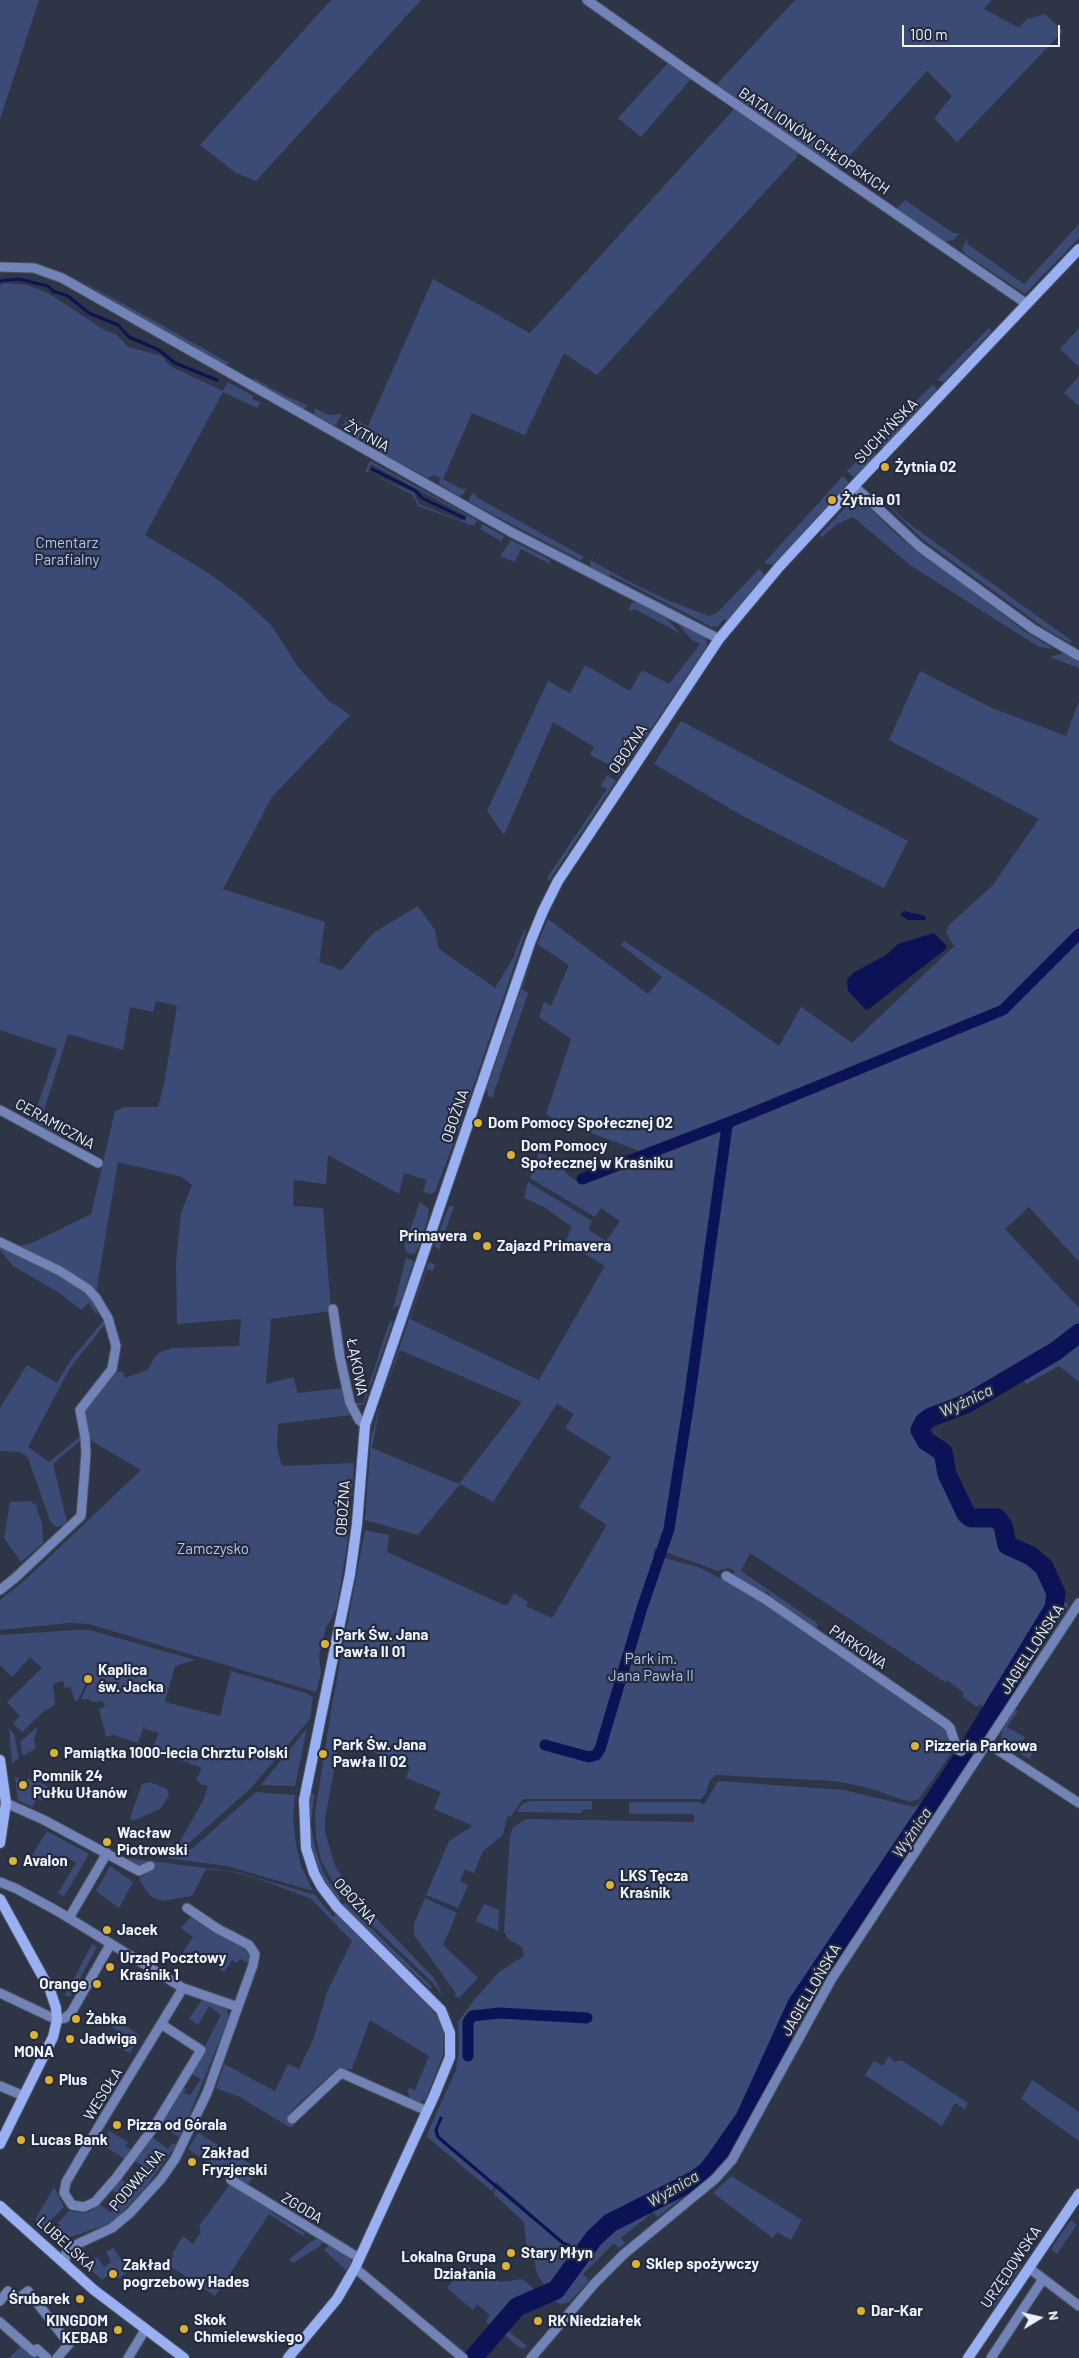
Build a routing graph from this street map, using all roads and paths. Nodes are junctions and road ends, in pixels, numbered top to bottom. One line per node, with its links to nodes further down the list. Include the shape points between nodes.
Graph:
1 (587, 0): 4 (street, BATALIONÓW CHŁOPSKICH)
2 (1079, 249): 4 (street, SUCHYŃSKA)
3 (0, 267): 6 (street, ŻYTNIA, via 34,268 62,278 503,527)
4 (1028, 304): 5 (street, SUCHYŃSKA)
5 (854, 486): 6 (street, SUCHYŃSKA); 7 (street, via 920,547 1033,629)
6 (719, 639): 12 (street, OBOŹNA, via 542,910)
7 (1079, 656)
8 (0, 1110): 9 (street, CERAMICZNA)
9 (98, 1163)
10 (0, 1242): 14 (street, via 60,1271 88,1289 96,1298 115,1337 114,1365 80,1410 86,1454 81,1516)
11 (333, 1309): 12 (street, ŁĄKOWA, via 350,1403)
12 (365, 1425): 36 (street, OBOŹNA, via 356,1538 306,1782 304,1830 310,1862 328,1897 434,2002 446,2019 451,2040 450,2057)
13 (726, 1576): 17 (street, PARKOWA, via 765,1598 946,1724 957,1748)
14 (0, 1590)
15 (1079, 1603): 16 (street, JAGIELLOŃSKA)
16 (987, 1743): 17 (street, JAGIELLOŃSKA); 20 (street)
17 (968, 1756): 57 (street, JAGIELLOŃSKA, via 832,1980 732,2160 715,2179 624,2254 595,2283)
18 (0, 1760): 19 (street)
19 (6, 1803): 21 (street); 22 (street)
20 (1079, 1803)
21 (0, 1843)
22 (107, 1853): 23 (street, via 139,1870); 27 (street)
23 (150, 1866)
24 (0, 1882): 27 (street)
25 (0, 1900): 32 (street, via 50,1990)
26 (186, 1908): 31 (street, PODWALNA, via 253,1949 255,1959)
27 (69, 1918): 28 (street)
28 (110, 1944): 29 (street); 32 (street, via 71,2013)
29 (183, 1988): 31 (street); 33 (street, WESOŁA)
30 (0, 1993): 32 (street)
31 (238, 2007): 43 (street, PODWALNA, via 207,2093 175,2159 130,2213 112,2228 71,2247)
32 (57, 2020): 35 (street, via 53,2037)
33 (161, 2024): 33 (street, WESOŁA, via 64,2185 68,2201 75,2206 84,2207 96,2202 149,2134 201,2050)
34 (0, 2086): 35 (street)
35 (24, 2096): 38 (street)
36 (427, 2111): 37 (street, via 343,2072 337,2074); 42 (street, OBOŹNA)
37 (292, 2119)
38 (0, 2144)
39 (231, 2180): 42 (street, ZGODA)
40 (1079, 2194): 45 (street, URZĘDOWSKA)
41 (0, 2206): 43 (street, LUBELSKA)
42 (359, 2258): 44 (street, OBOŹNA)
43 (65, 2262): 50 (street, LUBELSKA, via 94,2290)
44 (355, 2268): 55 (street, OBOŹNA, via 337,2299); 56 (street)
45 (1029, 2268): 46 (street); 58 (street, URZĘDOWSKA)
46 (1043, 2279): 48 (street); 59 (street)
47 (0, 2301): 52 (street, via 8,2291 16,2300 28,2290 69,2344)
48 (1079, 2306)
49 (0, 2322): 51 (street, via 34,2352 37,2349)
50 (145, 2330): 53 (street); 54 (street, LUBELSKA)
51 (47, 2358)
52 (57, 2358)
53 (128, 2358)
54 (184, 2358)
55 (288, 2358)
56 (463, 2358)
57 (532, 2358)
58 (968, 2358)
59 (991, 2358)

